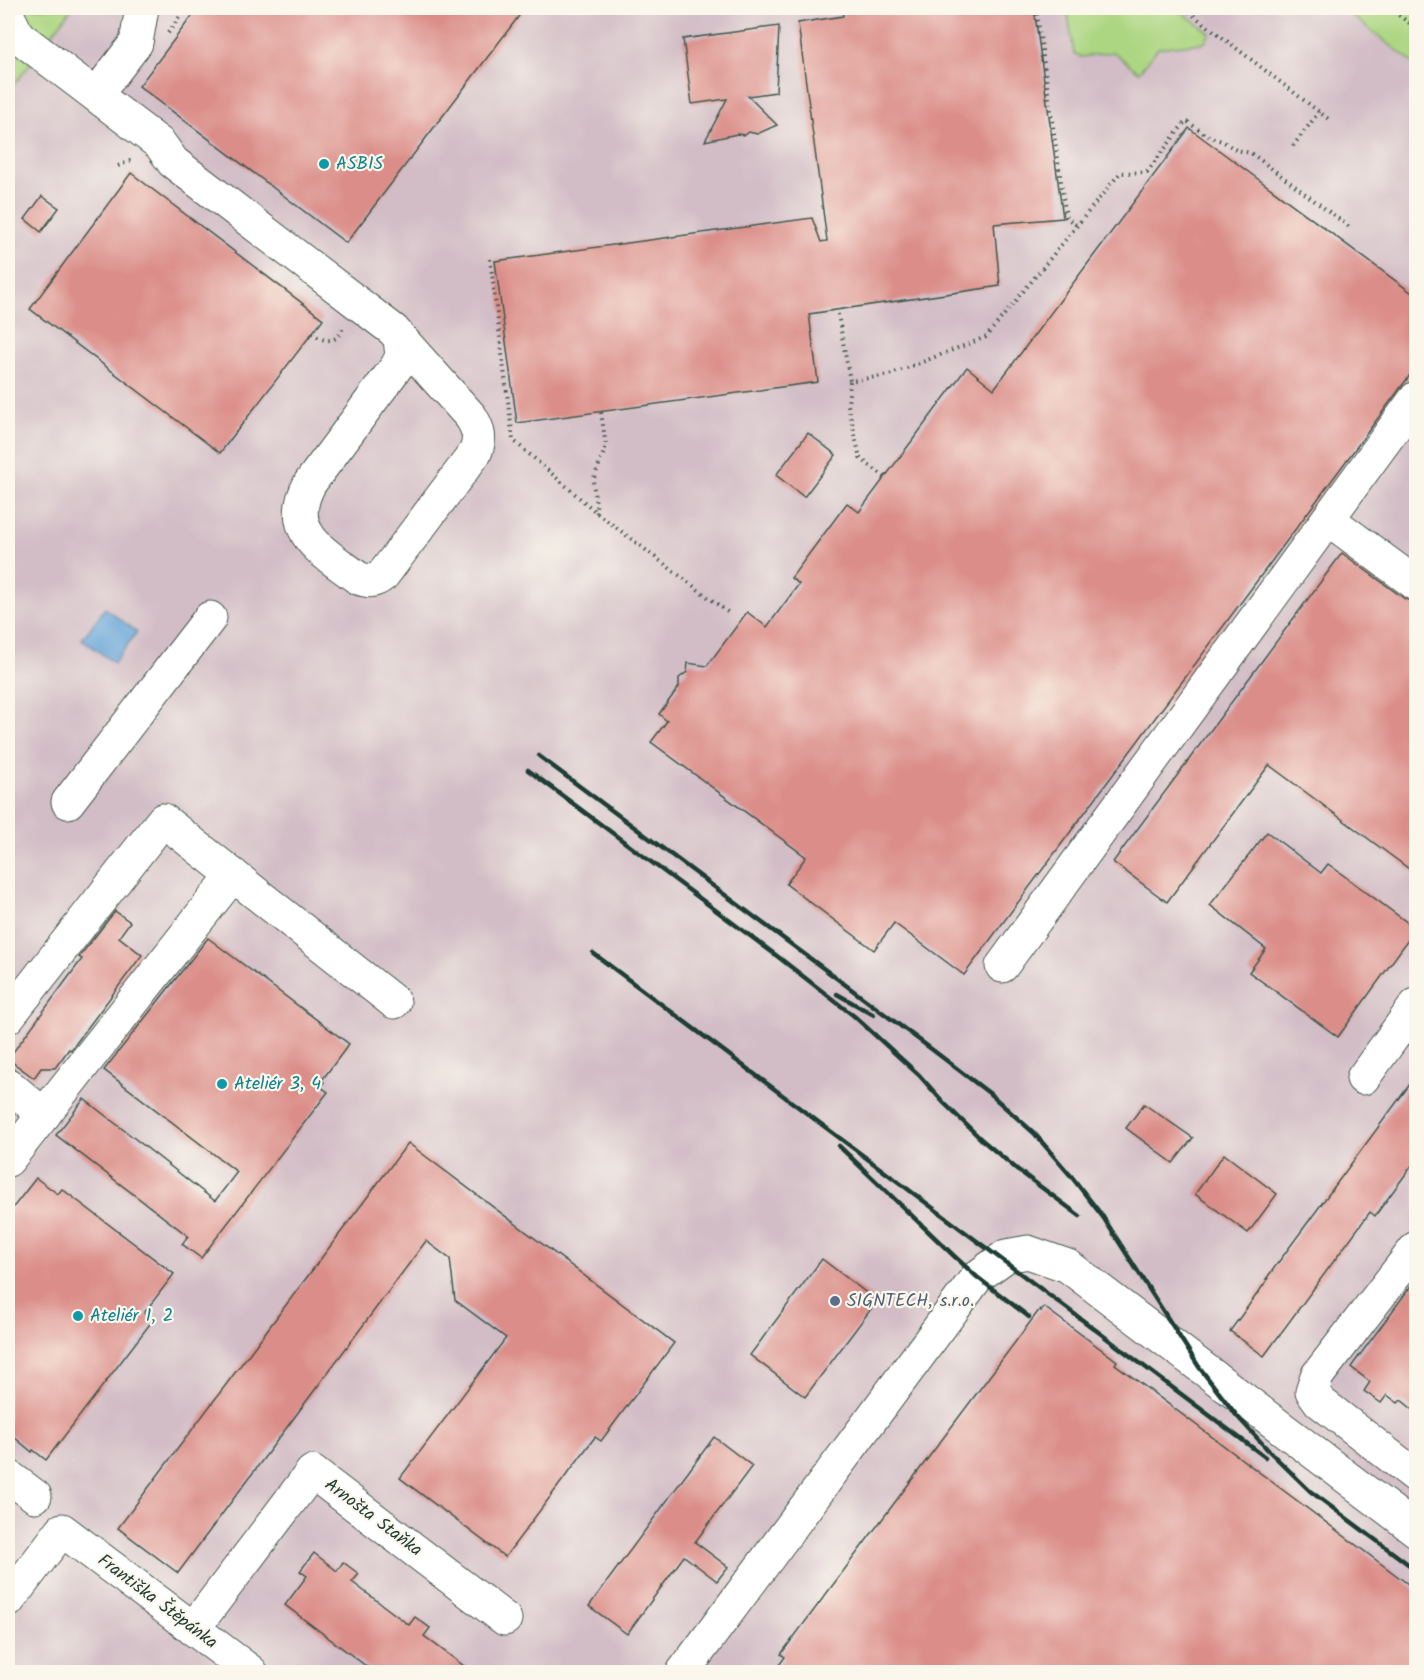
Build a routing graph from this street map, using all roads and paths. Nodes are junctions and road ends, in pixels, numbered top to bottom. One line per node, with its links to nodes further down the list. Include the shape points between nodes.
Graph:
1 (142, 8): 9 (street, via 136,43)
2 (1036, 8): 13 (path, via 1066,217)
3 (1184, 8): 10 (path)
4 (1389, 8): 5 (path)
5 (1408, 21): 6 (path); 7 (path)
6 (1416, 22)
7 (1416, 28)
8 (11, 29): 9 (street)
9 (96, 95): 17 (street, via 160,144 173,162 385,323)
10 (1319, 112): 11 (path); 12 (path)
11 (1331, 121)
12 (1293, 146)
13 (1077, 226): 14 (path, via 1120,173 1147,172 1188,122 1236,150 1251,153); 18 (path, via 986,337 889,375)
14 (1352, 229)
15 (490, 259): 22 (path, via 513,440)
16 (838, 314): 18 (path)
17 (400, 339): 17 (street, via 402,356 398,366 310,483 302,508 302,524 314,545 367,581 383,575 479,444 477,426 471,417)
18 (850, 381): 21 (path, via 848,405 860,458)
19 (601, 412): 22 (path, via 606,446 593,481)
20 (1410, 419): 23 (street)
21 (885, 477)
22 (597, 513): 25 (path)
23 (1328, 519): 24 (street); 29 (street)
24 (1416, 584)
25 (729, 613)
26 (210, 618): 27 (street)
27 (68, 802)
28 (233, 875): 30 (street); 32 (street, via 163,820); 35 (street)
29 (1002, 966)
30 (394, 1002)
31 (1416, 1005): 33 (street)
32 (8, 1017)
33 (1363, 1078)
34 (8, 1085): 35 (street)
35 (44, 1115): 36 (street)
36 (8, 1160)
37 (1416, 1248): 39 (street, via 1317,1376 1312,1391 1320,1402)
38 (8, 1476): 40 (street)
39 (1416, 1476)
40 (35, 1496)
41 (1416, 1530): 46 (street, via 1068,1266 1028,1252 1006,1256 977,1277)
42 (8, 1601): 44 (street, Františka Štěpánka, via 62,1530)
43 (505, 1619): 44 (street, Arnošta Staňka, via 312,1472)
44 (193, 1629): 45 (street, Františka Štěpánka)
45 (251, 1672)
46 (683, 1672)

